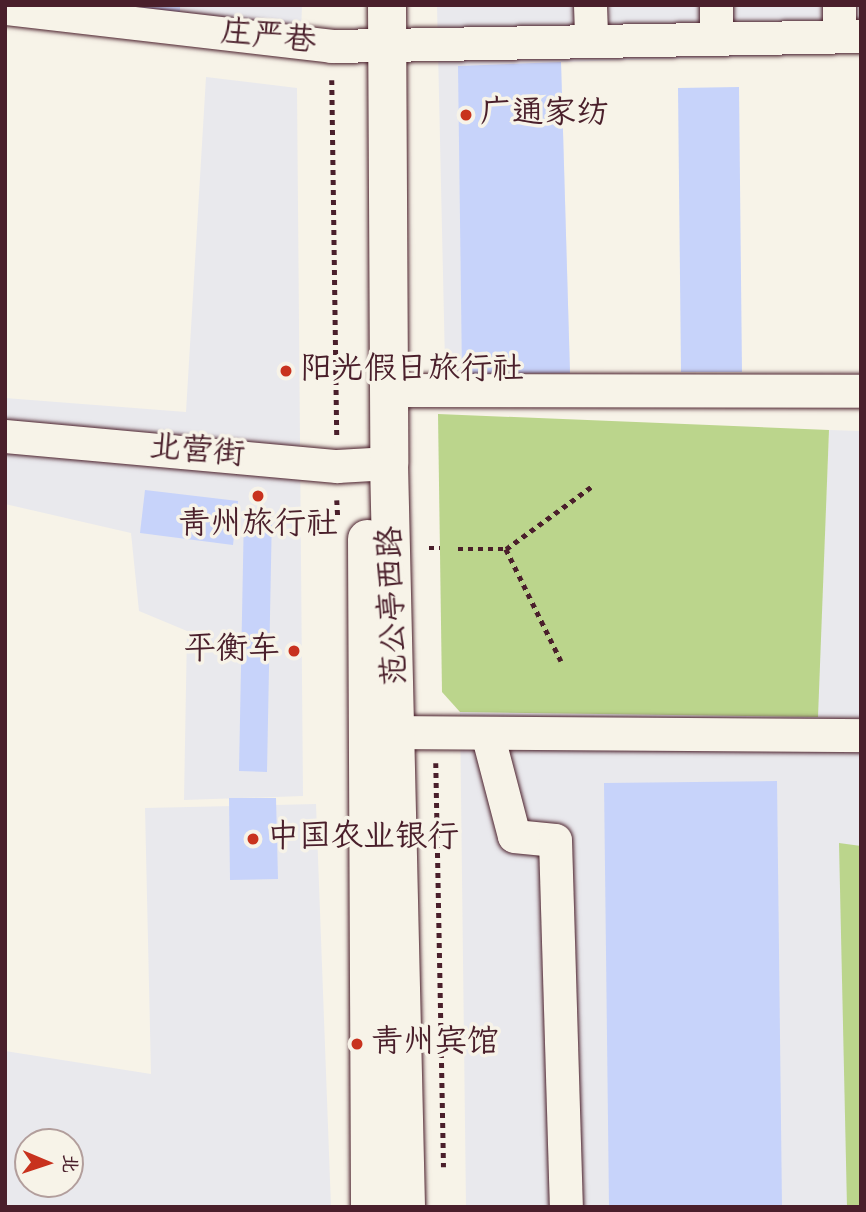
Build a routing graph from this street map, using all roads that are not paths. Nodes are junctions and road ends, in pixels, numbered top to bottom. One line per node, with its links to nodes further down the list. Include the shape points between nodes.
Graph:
1 (5, 8): 4 (street, 庄严巷, via 331,46)
2 (590, 21): 3 (street, 庄严巷); 4 (street, 庄严巷)
3 (716, 21): 5 (street, 庄严巷)
4 (376, 23): 6 (main road, 范公亭西路); 9 (main road, 范公亭西路)
5 (846, 26)
6 (390, 390): 7 (street); 9 (main road, 范公亭西路)
7 (861, 391)
8 (5, 436): 9 (street, 北营街)
9 (378, 464): 10 (main road, 范公亭西路); 13 (main road, 范公亭西路)
10 (400, 732): 11 (street); 14 (main road, 范公亭西路)
11 (487, 733): 12 (street); 15 (street, via 514,836 555,840)
12 (861, 735)
13 (370, 1207)
14 (406, 1207)
15 (566, 1207)

